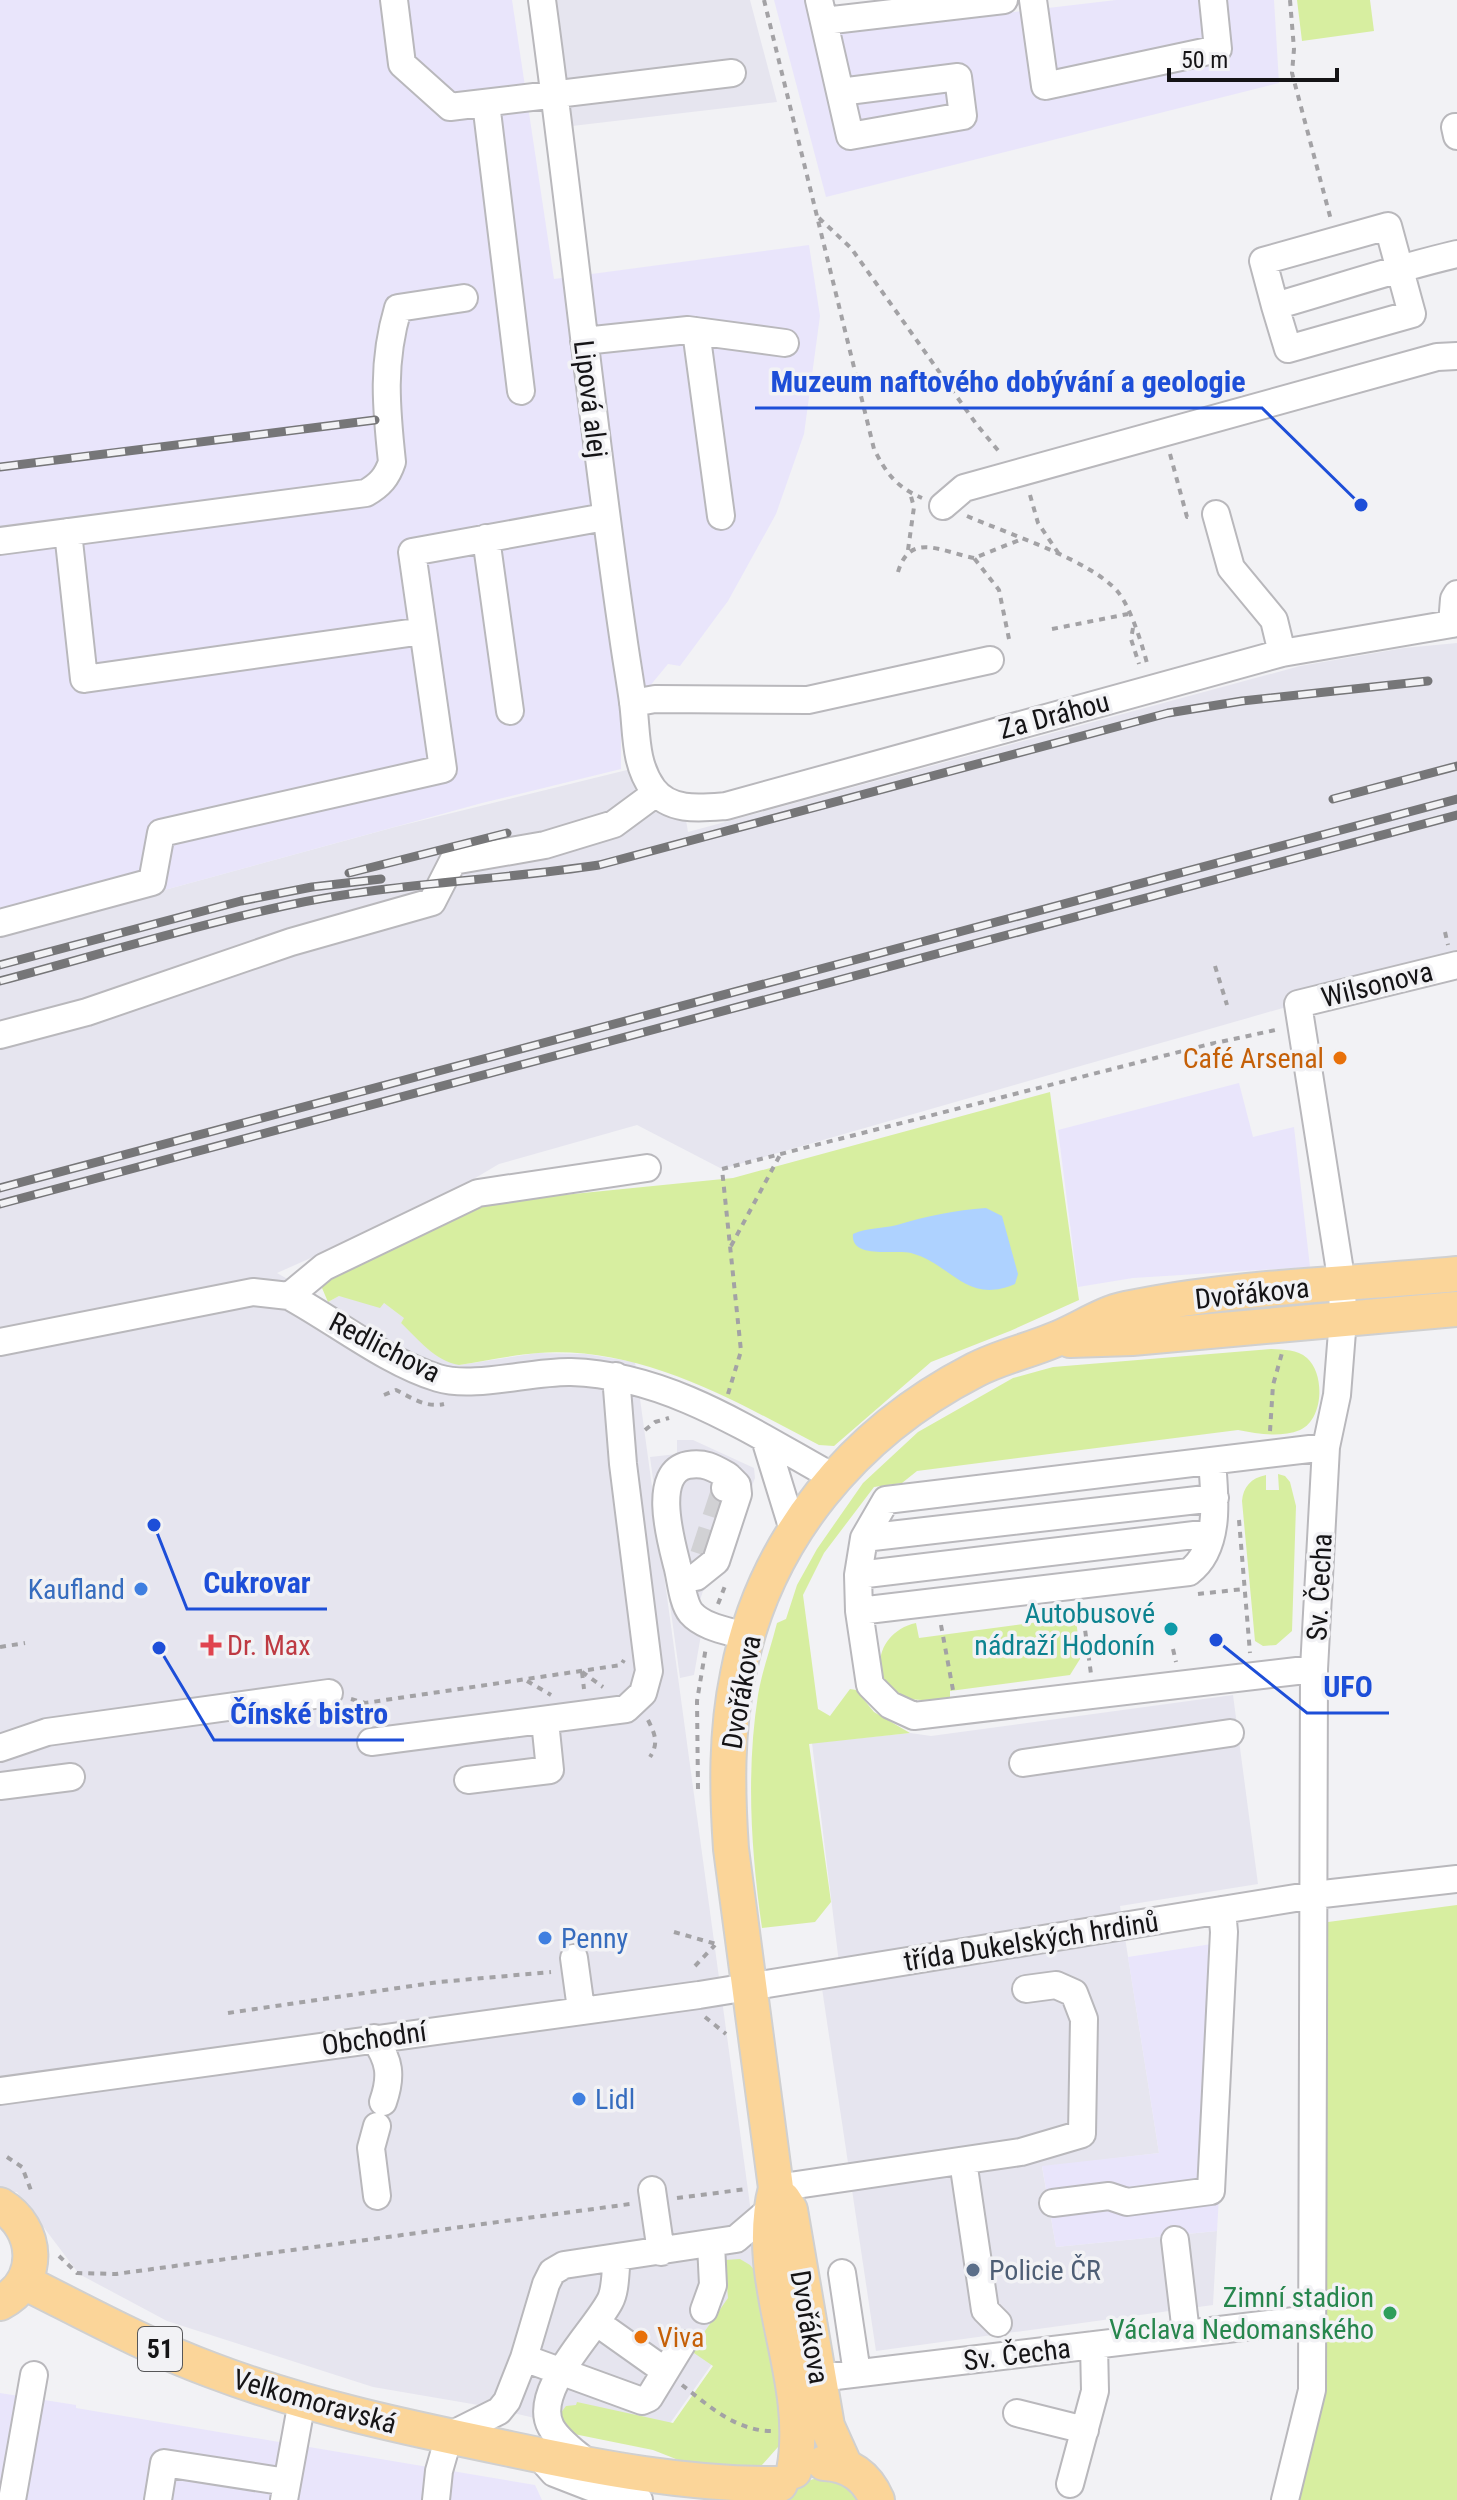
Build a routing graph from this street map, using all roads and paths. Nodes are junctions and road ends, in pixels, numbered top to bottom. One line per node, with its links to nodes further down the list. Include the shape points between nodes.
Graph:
1 (394, 0): 12 (street, via 402,64 450,107)
2 (542, 0): 11 (street, Lipová alej)
3 (764, 0): 13 (path)
4 (1004, 0): 8 (street)
5 (1033, 0): 6 (street, via 1045,86 1218,49)
6 (1213, 0)
7 (1290, 0): 14 (path, via 1292,73)
8 (822, 11): 10 (street)
9 (732, 73): 11 (street)
10 (840, 92)
11 (554, 96): 12 (street); 20 (street, Lipová alej)
12 (486, 103): 23 (street)
13 (817, 216): 25 (path, via 851,248 977,425); 26 (path, via 874,449 886,473)
14 (1337, 241): 16 (street, via 1388,226); 18 (street, via 1263,261)
15 (1457, 254): 16 (street)
16 (1400, 270): 18 (street); 18 (street, via 1412,314 1288,349)
17 (464, 298): 31 (street, via 398,308 389,339 385,395 392,462 376,488)
18 (1275, 306)
19 (696, 331): 20 (street); 21 (street); 29 (street)
20 (584, 341): 30 (street, Lipová alej)
21 (785, 343)
22 (1457, 356): 24 (street, via 1437,357)
23 (521, 391)
24 (1164, 432): 25 (street); 28 (path, via 1187,517)
25 (1026, 470): 27 (street, via 964,488); 36 (path, via 1038,523)
26 (910, 493): 27 (path); 35 (path, via 914,507)
27 (943, 506): 33 (path)
28 (1216, 514): 46 (street, via 1231,568 1274,620)
29 (721, 516)
30 (605, 517): 32 (street); 50 (street, Lipová alej)
31 (68, 532): 34 (street); 44 (street, via 84,679)
32 (486, 538): 44 (street, via 412,552); 51 (street)
33 (1022, 539): 36 (path); 37 (path)
34 (0, 541)
35 (908, 550): 37 (path, via 933,548); 38 (path)
36 (1061, 556): 40 (path, via 1105,579)
37 (974, 558): 45 (path, via 999,590)
38 (898, 572)
39 (1457, 594): 41 (street)
40 (1128, 614): 42 (path); 43 (path)
41 (1454, 624): 46 (street, Za Dráhou)
42 (1133, 625): 48 (path, via 1131,639); 49 (path)
43 (1052, 629)
44 (423, 631): 53 (street, via 443,769 161,833 152,882)
45 (1009, 639)
46 (1282, 653): 49 (street, Za Dráhou)
47 (990, 660): 50 (street, via 808,700)
48 (1139, 664)
49 (1154, 688): 52 (street, Za Dráhou, via 726,806 696,809)
50 (633, 703): 52 (street, Lipová alej, via 638,754)
51 (510, 711)
52 (656, 793): 58 (street, via 614,824 545,845 453,861 432,902)
53 (0, 923)
54 (1457, 965): 57 (street, Wilsonova)
55 (1215, 966): 56 (path)
56 (1227, 1005)
57 (1300, 1014): 59 (path, via 1206,1045); 63 (street, Sv. Čecha)
58 (0, 1035)
59 (781, 1154): 61 (path); 61 (path, via 722,1169)
60 (647, 1168): 64 (street, via 478,1193 324,1267)
61 (730, 1248): 71 (path, via 741,1351)
62 (1457, 1274): 63 (main road, Dvořákova)
63 (1342, 1284): 66 (street, Sv. Čecha); 67 (main road, Dvořákova, via 1123,1309)
64 (289, 1296): 68 (street, Redlichova, via 253,1292); 70 (street, Redlichova, via 440,1379 568,1372)
65 (1457, 1309): 66 (main road, Dvořákova)
66 (1343, 1319): 67 (main road, Dvořákova); 74 (street, Sv. Čecha, via 1337,1395)
67 (1054, 1340): 76 (main road, Dvořákova, via 976,1369 917,1404)
68 (0, 1342)
69 (1283, 1350): 72 (path, via 1273,1385)
70 (616, 1376): 73 (street, Redlichova, via 686,1398); 99 (street, via 647,1682 626,1709)
71 (726, 1400)
72 (1270, 1434)
73 (765, 1439): 76 (street, Redlichova); 79 (street)
74 (1326, 1447): 75 (street); 93 (street, Sv. Čecha)
75 (1212, 1462): 77 (street); 81 (street, via 886,1500)
76 (833, 1477): 79 (main road, Dvořákova)
77 (1215, 1498): 80 (street); 81 (street)
78 (1239, 1517): 84 (path)
79 (794, 1533): 88 (main road, Dvořákova)
80 (1211, 1533): 83 (street); 86 (street, via 1203,1562 1189,1572)
81 (864, 1538): 83 (street)
82 (694, 1574): 82 (street, via 667,1512 667,1485 673,1473 693,1464 711,1466 737,1485 738,1494 716,1561); 88 (street, via 688,1608 710,1625)
83 (858, 1575): 86 (street)
84 (1244, 1589): 85 (path); 92 (path)
85 (1218, 1592)
86 (859, 1611): 93 (street, via 870,1685 890,1705 914,1716)
87 (941, 1625): 97 (path)
88 (748, 1637): 114 (main road, Dvořákova, via 731,1715 728,1806)
89 (25, 1643): 90 (path)
90 (0, 1647)
91 (629, 1653): 94 (path, via 621,1665)
92 (1250, 1653)
93 (1314, 1669): 109 (street, Sv. Čecha)
94 (582, 1672): 95 (path); 96 (path, via 365,1703)
95 (584, 1691)
96 (329, 1693): 102 (street, via 47,1732)
97 (954, 1695)
98 (646, 1715): 103 (path, via 656,1747)
99 (545, 1721): 101 (street); 106 (street, via 550,1770)
100 (1230, 1733): 104 (street)
101 (371, 1742)
102 (0, 1748)
103 (650, 1757)
104 (1023, 1763)
105 (71, 1777): 107 (street)
106 (468, 1780)
107 (0, 1786)
108 (1457, 1879): 109 (street, třída Dukelských hrdinů)
109 (1314, 1895): 110 (street, třída Dukelských hrdinů); 136 (street, Sv. Čecha)
110 (1222, 1910): 114 (street, třída Dukelských hrdinů); 126 (street, via 1211,2191 1127,2202 1109,2196)
111 (674, 1932): 112 (path)
112 (716, 1944)
113 (566, 1965): 116 (street); 117 (path)
114 (748, 1987): 116 (street, Obchodní); 122 (main road, Dvořákova)
115 (1026, 1989): 121 (street, via 1056,1985 1074,1993 1084,2019 1082,2134 1021,2152)
116 (581, 2009): 118 (street, Obchodní)
117 (228, 2013)
118 (0, 2091)
119 (377, 2126): 123 (street, via 371,2148)
120 (7, 2157): 125 (path, via 22,2167)
121 (963, 2161): 122 (street); 138 (street, via 985,2310)
122 (766, 2195): 124 (path); 128 (street); 132 (main road, Dvořákova); 147 (main road, Dvořákova, via 790,2210)
123 (377, 2196)
124 (656, 2197): 129 (path, via 116,2274 77,2273); 130 (street)
125 (9, 2199): 134 (main road, Velkomoravská / 51, via 31,2252 30,2267)
126 (1053, 2203)
127 (1175, 2240): 139 (street)
128 (724, 2241): 130 (street); 132 (street); 135 (street)
129 (54, 2246)
130 (661, 2252): 131 (street)
131 (617, 2258): 137 (street, via 611,2299); 142 (street, via 564,2265 552,2272)
132 (772, 2258): 157 (main road, Dvořákova, via 799,2429)
133 (842, 2273): 145 (street)
134 (12, 2293): 148 (main road, Velkomoravská / 51)
135 (704, 2310)
136 (1311, 2319): 139 (street, Sv. Čecha); 164 (street, Sv. Čecha, via 1312,2390)
137 (596, 2322): 143 (street); 144 (street)
138 (998, 2323)
139 (1186, 2333): 141 (street, Sv. Čecha)
140 (682, 2344): 143 (street)
141 (1094, 2345): 145 (street, Sv. Čecha); 150 (street, via 1095,2391)
142 (524, 2358): 144 (street); 152 (street, via 499,2411)
143 (665, 2371): 144 (street, via 642,2401); 151 (path, via 732,2421)
144 (561, 2372): 155 (street, via 548,2398 547,2418 557,2436)
145 (857, 2373): 147 (street, Sv. Čecha)
146 (34, 2375): 159 (street)
147 (819, 2378): 154 (main road, Dvořákova, via 827,2426)
148 (302, 2401): 152 (main road, Velkomoravská / 51); 158 (street)
149 (1017, 2413): 150 (street)
150 (1085, 2430): 156 (street)
151 (774, 2431)
152 (449, 2436): 153 (main road, Velkomoravská / 51); 161 (street)
153 (538, 2455): 155 (main road, Velkomoravská / 51); 155 (street, via 554,2473 590,2487)
154 (845, 2466): 157 (main road, Velkomoravská / 51, via 819,2463); 163 (main road, via 860,2475)
155 (618, 2479): 157 (main road, Velkomoravská / 51); 162 (main road, Velkomoravská / 51)
156 (1070, 2484)
157 (782, 2485)
158 (285, 2491): 160 (street, via 164,2463)
159 (12, 2500)
160 (158, 2500)
161 (436, 2500)
162 (701, 2500)
163 (877, 2500)
164 (1285, 2500)

